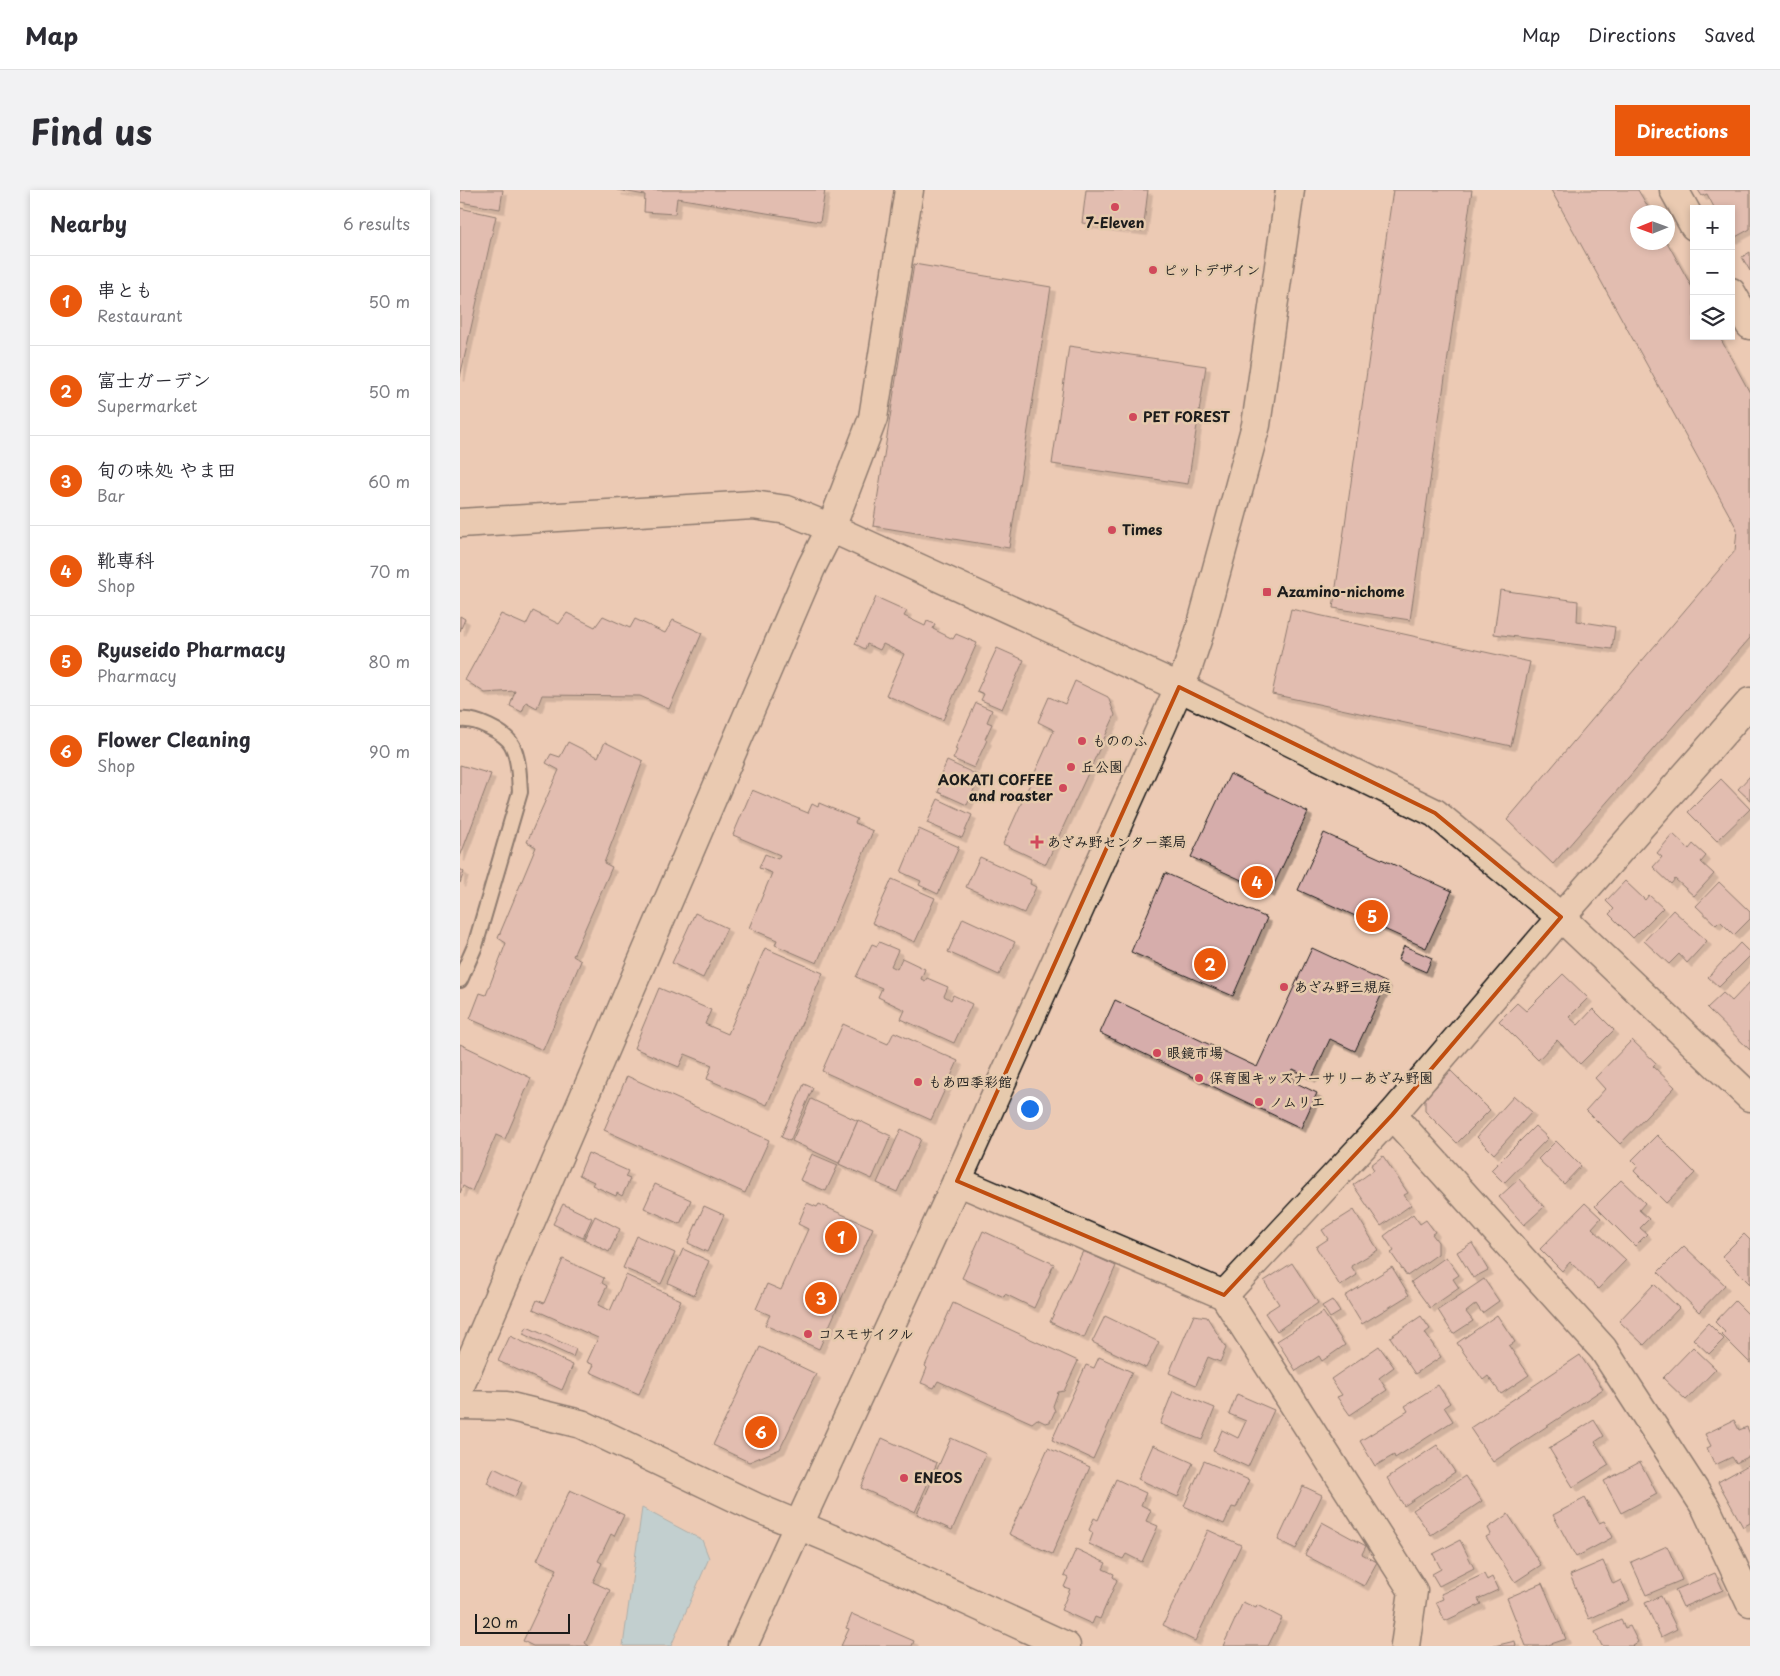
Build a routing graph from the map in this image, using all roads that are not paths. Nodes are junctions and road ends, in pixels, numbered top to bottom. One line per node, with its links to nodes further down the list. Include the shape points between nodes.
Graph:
1 (909, 190): 8 (street, via 874,418)
2 (1290, 190): 9 (street, via 1256,425 1200,631)
3 (1674, 190): 4 (street)
4 (1690, 219)
5 (1733, 295): 6 (street)
6 (1750, 325)
7 (460, 523): 8 (street, via 753,505 788,510)
8 (831, 528): 9 (street); 18 (street)
9 (1179, 687): 12 (street, via 1435,813); 16 (street)
10 (1750, 702): 12 (street)
11 (460, 720): 13 (lane, via 488,725 512,744 519,769 520,792 475,946)
12 (1562, 917): 14 (street); 15 (street)
13 (460, 980)
14 (1750, 1097)
15 (1392, 1115): 17 (street); 21 (street, via 1603,1349 1706,1508)
16 (957, 1181): 17 (street); 20 (street)
17 (1224, 1295): 24 (street, via 1413,1591)
18 (460, 1386)
19 (460, 1405): 20 (street, via 507,1406 580,1424)
20 (798, 1526): 22 (street); 23 (street)
21 (1750, 1602)
22 (743, 1646)
23 (1066, 1646)
24 (1405, 1646)

